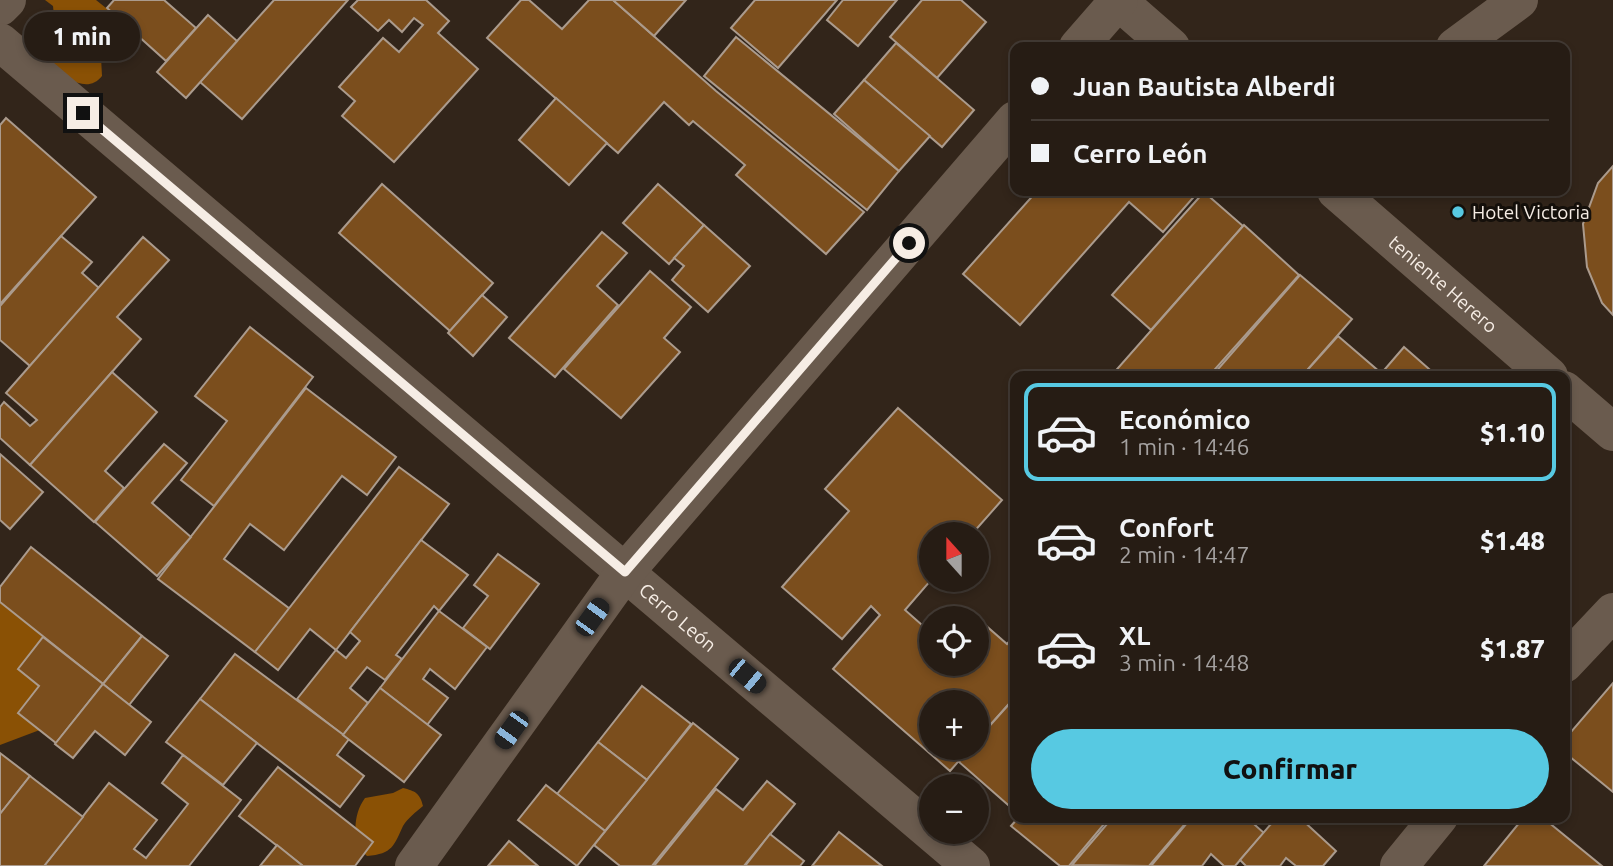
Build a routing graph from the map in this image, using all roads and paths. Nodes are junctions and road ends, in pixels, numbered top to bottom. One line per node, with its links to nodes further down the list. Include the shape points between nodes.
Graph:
1 (7, 0): 4 (street)
2 (1118, 0): 5 (street); 6 (street)
3 (1519, 0): 7 (street)
4 (0, 8)
5 (1082, 42)
6 (1165, 42)
7 (1462, 42)
8 (0, 43): 14 (street, Cerro León)
9 (1010, 126): 14 (street)
10 (1342, 196): 11 (street, teniente Herero)
11 (1543, 371)
12 (1570, 395): 13 (street)
13 (1613, 432)
14 (625, 572): 18 (street); 19 (street, Cerro León)
15 (1613, 612): 16 (street)
16 (1570, 658)
17 (1434, 823): 20 (street)
18 (414, 866)
19 (971, 866)
20 (1399, 866)

